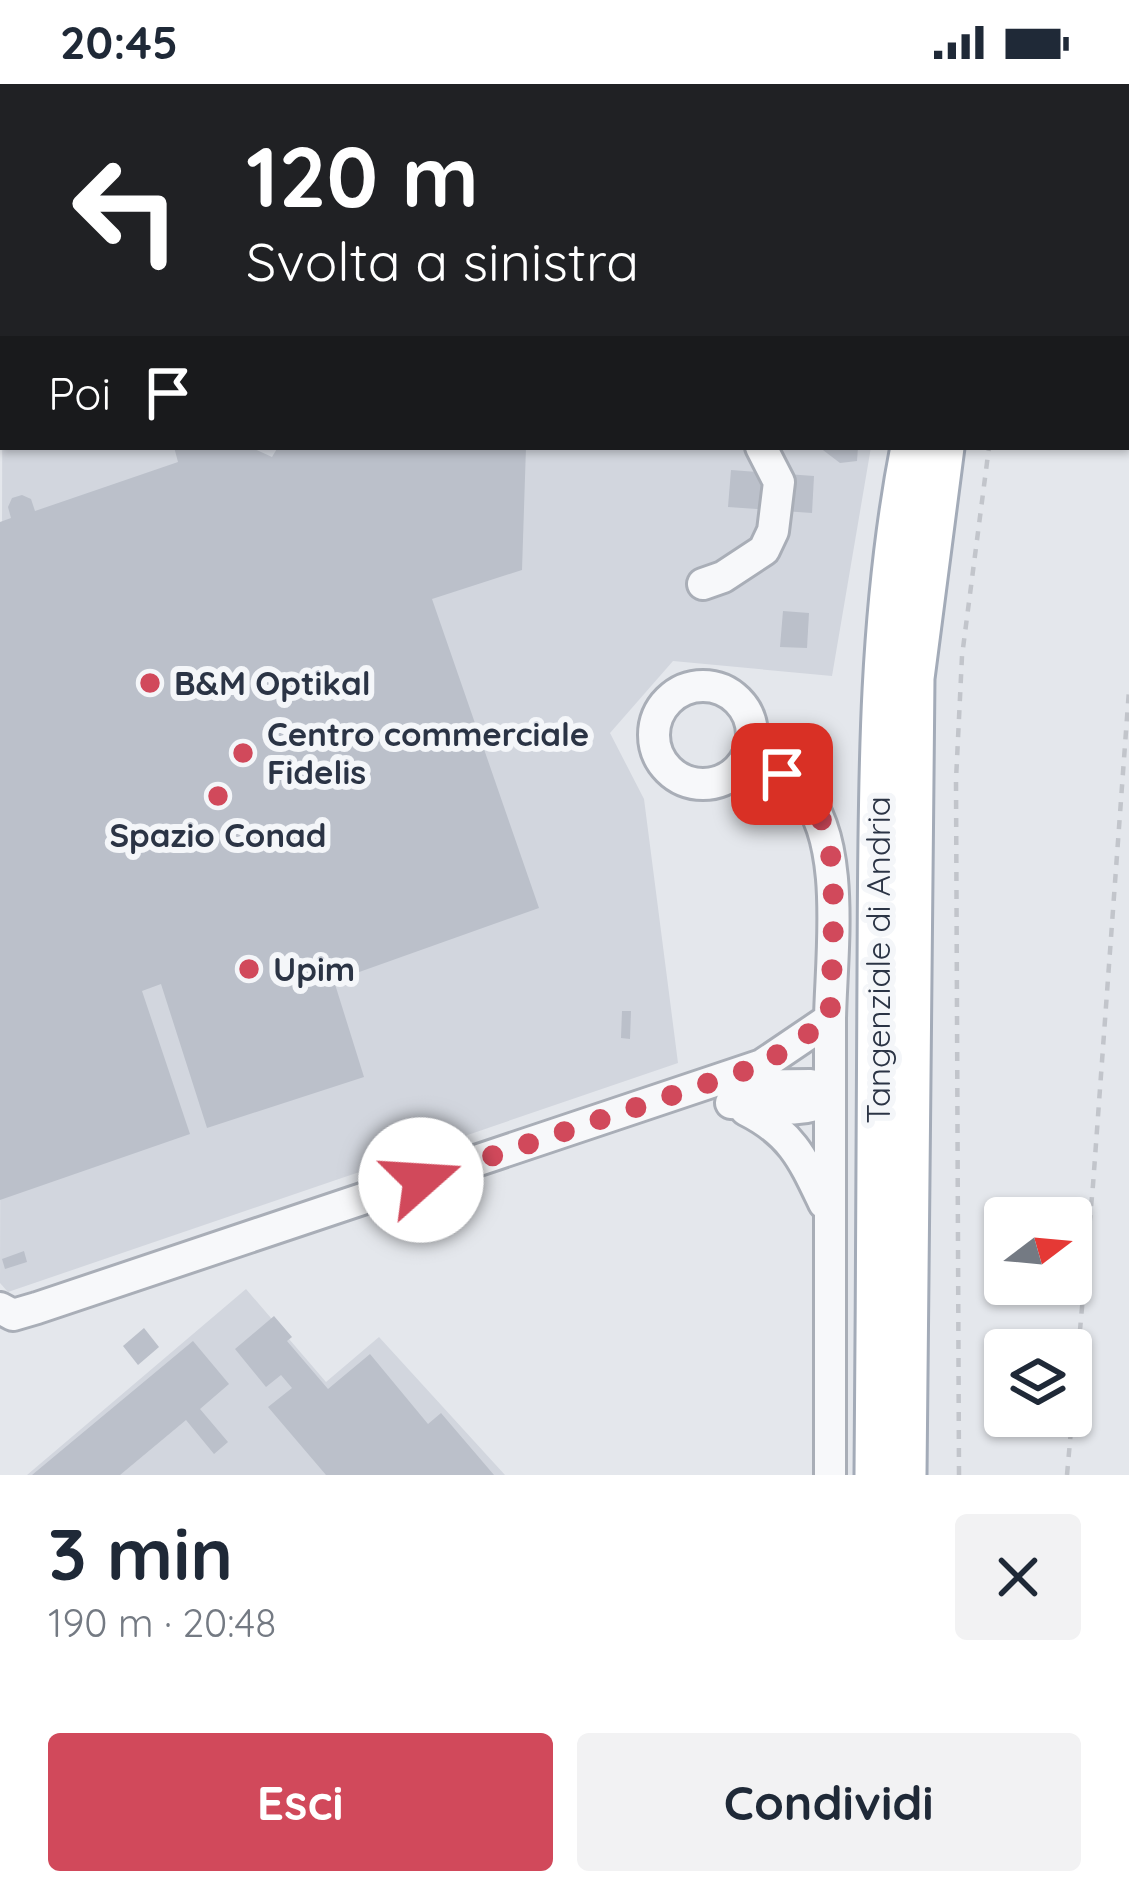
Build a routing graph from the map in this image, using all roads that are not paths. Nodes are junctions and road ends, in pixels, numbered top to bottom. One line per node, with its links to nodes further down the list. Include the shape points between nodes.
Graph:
1 (763, 450): 4 (street, via 779,482 773,531 764,550)
2 (910, 450): 13 (main road, Tangenziale di Andria, via 883,668 878,798)
3 (944, 450): 14 (main road, Tangenziale di Andria, via 914,678)
4 (704, 584)
5 (747, 758): 6 (street, via 805,794 825,828)
6 (830, 1019): 7 (street, via 762,1065); 8 (street)
7 (677, 1094): 8 (street, via 778,1084 811,1085); 9 (street); 11 (street, via 13,1316)
8 (829, 1098): 9 (street, via 800,1110); 10 (street)
9 (731, 1103): 10 (street, via 775,1124 800,1153)
10 (827, 1210): 12 (street)
11 (0, 1308)
12 (830, 1475)
13 (875, 1475)
14 (906, 1475)

